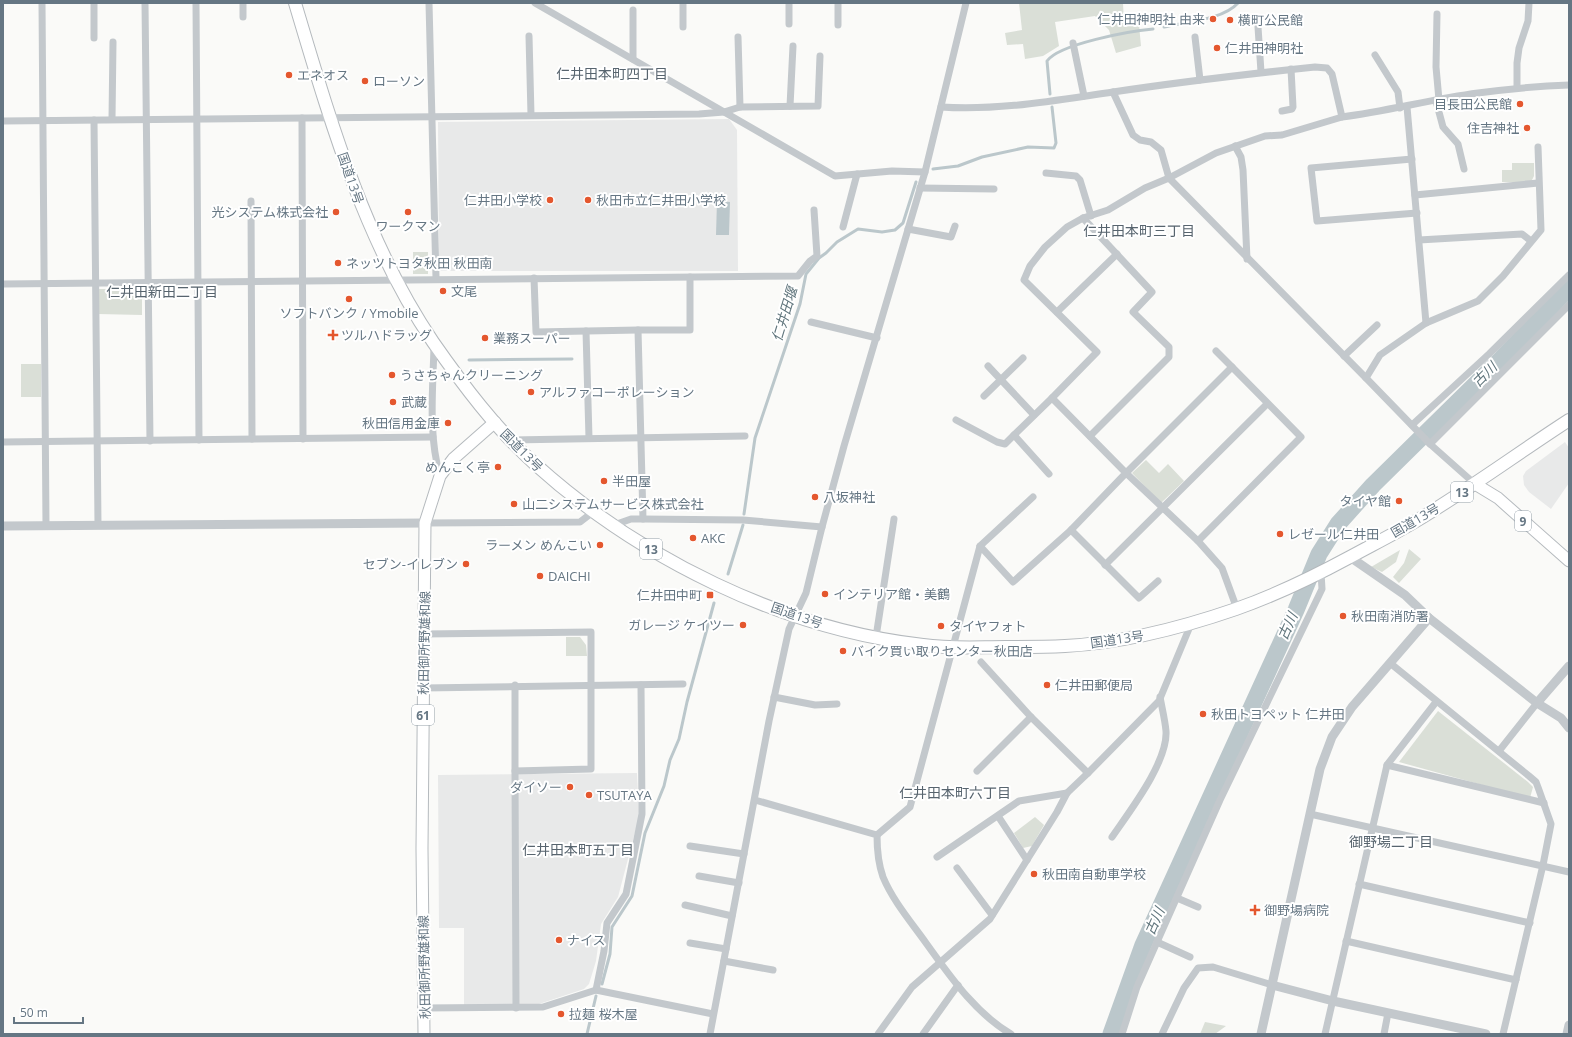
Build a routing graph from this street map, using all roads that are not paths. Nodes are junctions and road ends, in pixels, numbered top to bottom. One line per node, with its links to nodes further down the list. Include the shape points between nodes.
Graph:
1 (42, 3): 52 (street)
2 (94, 3): 24 (street)
3 (145, 3): 50 (street)
4 (196, 3): 51 (street)
5 (243, 3): 16 (street)
6 (295, 3): 49 (highway, 国道13号 / 13)
7 (429, 3): 46 (street)
8 (535, 3): 30 (street)
9 (683, 3): 19 (street)
10 (789, 3): 17 (street)
11 (838, 3): 18 (street)
12 (966, 3): 41 (street)
13 (1529, 3): 35 (street, via 1528,21 1517,63)
14 (633, 10): 30 (street)
15 (1437, 14): 38 (street)
16 (243, 17)
17 (789, 24)
18 (838, 25)
19 (683, 27)
20 (1258, 27): 32 (street)
21 (529, 36): 45 (street)
22 (738, 37): 40 (street)
23 (1195, 37): 33 (street)
24 (94, 38)
25 (113, 42): 54 (street)
26 (793, 46): 39 (street)
27 (1073, 47): 37 (street)
28 (1375, 55): 42 (street, via 1398,92)
29 (820, 56): 39 (street, via 818,106)
30 (633, 59): 44 (street)
31 (1290, 69): 32 (street); 43 (street, via 1293,107); 47 (street, via 1327,68 1332,74)
32 (1261, 72): 33 (street)
33 (1200, 80): 36 (street)
34 (1569, 85): 35 (street)
35 (1516, 88): 38 (street)
36 (1113, 92): 37 (street); 63 (street, via 1133,135 1140,140 1152,142 1161,150)
37 (1084, 96): 41 (street, via 968,109)
38 (1438, 100): 42 (street); 59 (street, via 1442,127 1458,144)
39 (790, 106): 40 (street)
40 (740, 107): 44 (street)
41 (941, 107): 60 (street)
42 (1404, 108): 47 (street); 58 (street)
43 (1282, 111)
44 (724, 112): 45 (street); 62 (street, via 835,176)
45 (531, 115): 46 (street)
46 (431, 116): 49 (street); 82 (street)
47 (1342, 117): 56 (street)
48 (302, 118): 49 (street); 51 (street); 87 (street)
49 (330, 118): 84 (highway, 国道13号 / 13, via 365,215)
50 (146, 119): 51 (street); 54 (street); 90 (street)
51 (197, 119): 85 (street)
52 (43, 120): 53 (street); 55 (street); 88 (street)
53 (94, 120): 54 (street); 89 (street)
54 (112, 120)
55 (3, 121)
56 (1235, 146): 63 (street); 79 (street, via 1241,157 1243,170)
57 (1538, 147): 64 (street)
58 (1412, 159): 67 (street); 70 (street, via 1311,168 1317,221)
59 (1464, 169)
60 (925, 172): 62 (street); 65 (street)
61 (1046, 173): 71 (street, via 1076,176 1080,180)
62 (857, 174): 74 (street)
63 (1169, 178): 71 (street, via 1145,188 1108,210); 79 (street)
64 (1538, 183): 67 (street); 77 (street, via 1541,230)
65 (920, 188): 66 (street); 75 (street)
66 (994, 189)
67 (1415, 195): 70 (street)
68 (251, 201): 86 (street)
69 (814, 210): 81 (street, via 817,256 798,276)
70 (1417, 213): 76 (street)
71 (1091, 216): 72 (street)
72 (1083, 218): 78 (street); 93 (street, via 1067,227 1045,247 1030,266 1024,280)
73 (955, 226): 75 (street, via 951,237)
74 (843, 227)
75 (908, 229): 99 (street)
76 (1419, 240): 77 (street, via 1522,234); 95 (street)
77 (1532, 241): 95 (street, via 1478,301)
78 (1117, 254): 93 (street); 118 (street, via 1152,292 1133,312 1168,347 1169,357)
79 (1247, 258): 102 (street)
80 (1569, 275): 115 (street)
81 (690, 277): 83 (street); 97 (street, via 690,330)
82 (436, 278): 83 (street); 84 (street)
83 (534, 278): 98 (street, via 536,332)
84 (396, 281): 87 (street); 100 (highway, 国道13号 / 13)
85 (198, 282): 86 (street); 90 (street); 123 (street)
86 (252, 282): 87 (street); 124 (street)
87 (301, 282): 122 (street)
88 (44, 283): 89 (street); 91 (street); 129 (street)
89 (96, 283): 90 (street); 126 (street)
90 (148, 283): 127 (street)
91 (3, 284)
92 (1569, 305): 130 (street)
93 (1057, 312): 109 (street, via 1097,352)
94 (811, 322): 99 (street)
95 (1426, 323): 106 (street, via 1380,356)
96 (1377, 325): 102 (street)
97 (638, 330): 98 (street); 120 (street)
98 (586, 331): 121 (street)
99 (877, 338): 145 (street)
100 (434, 344): 114 (highway, 国道13号 / 13); 119 (street)
101 (1216, 351): 105 (street)
102 (1344, 356): 106 (street)
103 (1023, 358): 107 (street)
104 (988, 366): 107 (street)
105 (1232, 367): 110 (street); 131 (street)
106 (1366, 378): 115 (street)
107 (1001, 380): 108 (street); 111 (street)
108 (984, 396)
109 (1052, 398): 111 (street); 118 (street)
110 (1267, 404): 136 (street); 147 (street, via 1301,436)
111 (1034, 415): 117 (street)
112 (956, 420): 117 (street, via 997,442 1006,444)
113 (1569, 420): 134 (highway, 国道13号 / 13)
114 (495, 422): 125 (highway, 国道13号 / 13); 133 (main road, 秋田御所野雄和線 / 61, via 453,459)
115 (1413, 426): 130 (street)
116 (745, 436): 120 (street)
117 (1014, 436): 132 (street)
118 (1090, 436): 131 (street)
119 (433, 437): 122 (street); 133 (street)
120 (640, 437): 121 (street); 138 (street)
121 (589, 438): 125 (street)
122 (303, 439): 124 (street)
123 (199, 440): 124 (street); 127 (street)
124 (252, 440)
125 (511, 440): 137 (highway, 国道13号 / 13, via 533,463)
126 (97, 441): 127 (street); 129 (street); 141 (street)
127 (150, 441)
128 (3, 442): 129 (street)
129 (46, 442): 144 (street)
130 (1428, 443): 134 (street)
131 (1126, 473): 136 (street); 146 (street)
132 (1049, 474)
133 (440, 476): 140 (main road, 秋田御所野雄和線 / 61)
134 (1475, 484): 149 (highway, 国道13号 / 13, via 1415,522); 150 (main road, 9, via 1498,498)
135 (1033, 497): 148 (street)
136 (1162, 508): 147 (street); 151 (street)
137 (593, 512): 140 (street, via 580,522); 142 (highway, 国道13号 / 13)
138 (643, 519): 142 (street, via 631,519); 145 (street, via 743,520)
139 (894, 519): 159 (street)
140 (425, 523): 141 (street); 158 (main road, 秋田御所野雄和線 / 61)
141 (98, 525): 144 (street)
142 (614, 525): 155 (highway, 国道13号 / 13, via 687,569 746,597)
143 (3, 526): 144 (street)
144 (46, 526)
145 (822, 527): 155 (street, via 806,593)
146 (1071, 530): 148 (street, via 1013,582); 151 (street)
147 (1198, 541): 154 (street, via 1222,568)
148 (980, 546): 160 (street)
149 (1350, 557): 152 (highway, 国道13号 / 13); 156 (street, via 1400,591)
150 (1569, 561)
151 (1105, 565): 153 (street, via 1139,598)
152 (1320, 573): 154 (highway, 国道13号 / 13, via 1294,587); 199 (street, via 1322,589 1220,800)
153 (1158, 581)
154 (1237, 609): 157 (highway, 国道13号 / 13)
155 (795, 616): 159 (highway, 国道13号 / 13); 169 (street, via 789,629)
156 (1429, 618): 162 (street); 172 (street)
157 (1191, 624): 160 (highway, 国道13号 / 13, via 1142,636 1067,646); 170 (street)
158 (424, 634): 167 (street, via 591,632); 168 (main road, 秋田御所野雄和線 / 61)
159 (876, 637): 160 (highway, 国道13号 / 13)
160 (951, 648): 187 (street, via 910,807)
161 (981, 662): 174 (street)
162 (1390, 663): 171 (street); 184 (street, via 1352,707 1332,737 1320,769)
163 (1569, 666): 172 (street)
164 (683, 684): 166 (street)
165 (515, 685): 167 (street); 168 (street); 179 (street)
166 (641, 685): 167 (street); 216 (street, via 642,814 626,894 606,923 604,951)
167 (591, 686): 179 (street, via 592,769)
168 (423, 688): 218 (main road, 秋田御所野雄和線 / 61)
169 (774, 697): 173 (street, via 815,705); 182 (street)
170 (1160, 697): 180 (street); 188 (street, via 1166,731 1165,740 1150,781)
171 (1436, 702): 176 (street); 177 (street)
172 (1537, 703): 175 (street, via 1561,718); 176 (street)
173 (837, 704)
174 (1031, 716): 178 (street); 180 (street)
175 (1569, 728)
176 (1499, 751): 183 (street, via 1536,782)
177 (1387, 765): 183 (street); 186 (street)
178 (977, 770)
179 (515, 771): 219 (street)
180 (1088, 773): 181 (street)
181 (1067, 792): 185 (street, via 1019,801); 192 (street)
182 (754, 800): 187 (street); 190 (street)
183 (1544, 803): 193 (street, via 1551,824)
184 (1310, 814): 186 (street); 215 (street)
185 (998, 816): 191 (street); 192 (street)
186 (1371, 828): 193 (street); 198 (street)
187 (877, 835): 211 (street, via 878,859 884,878 906,916)
188 (1112, 837)
189 (690, 846): 190 (street)
190 (744, 854): 197 (street)
191 (937, 857)
192 (1027, 860): 202 (street)
193 (1543, 865): 195 (street); 204 (street)
194 (957, 868): 202 (street)
195 (1569, 872)
196 (699, 876): 197 (street)
197 (739, 883): 203 (street)
198 (1359, 884): 204 (street); 205 (street)
199 (1177, 898): 201 (street); 206 (street)
200 (685, 905): 203 (street)
201 (1198, 907)
202 (992, 915): 211 (street)
203 (732, 916): 208 (street)
204 (1530, 923): 213 (street)
205 (1346, 940): 213 (street); 217 (street)
206 (1157, 942): 209 (street); 228 (street, via 1137,987)
207 (690, 943): 208 (street)
208 (726, 948): 210 (street)
209 (1190, 957)
210 (724, 961): 212 (street); 221 (street)
211 (940, 963): 214 (street); 225 (street, via 912,987)
212 (773, 970)
213 (1516, 980): 234 (street)
214 (958, 985): 226 (street); 227 (street, via 998,1026)
215 (1272, 985): 217 (street); 229 (street, via 1213,968 1198,968 1184,988); 230 (street)
216 (596, 990): 219 (street, via 543,1007); 221 (street)
217 (1333, 1001): 220 (street); 231 (street)
218 (424, 1008): 219 (street); 223 (main road, 秋田御所野雄和線 / 61)
219 (516, 1008)
220 (1388, 1013): 232 (street); 233 (street)
221 (713, 1014): 224 (street)
222 (1569, 1025): 235 (street)
223 (424, 1034)
224 (710, 1034)
225 (878, 1034)
226 (922, 1034)
227 (1011, 1034)
228 (1122, 1034)
229 (1162, 1034)
230 (1261, 1034)
231 (1325, 1034)
232 (1384, 1034)
233 (1486, 1034)
234 (1503, 1034)
235 (1567, 1034)

